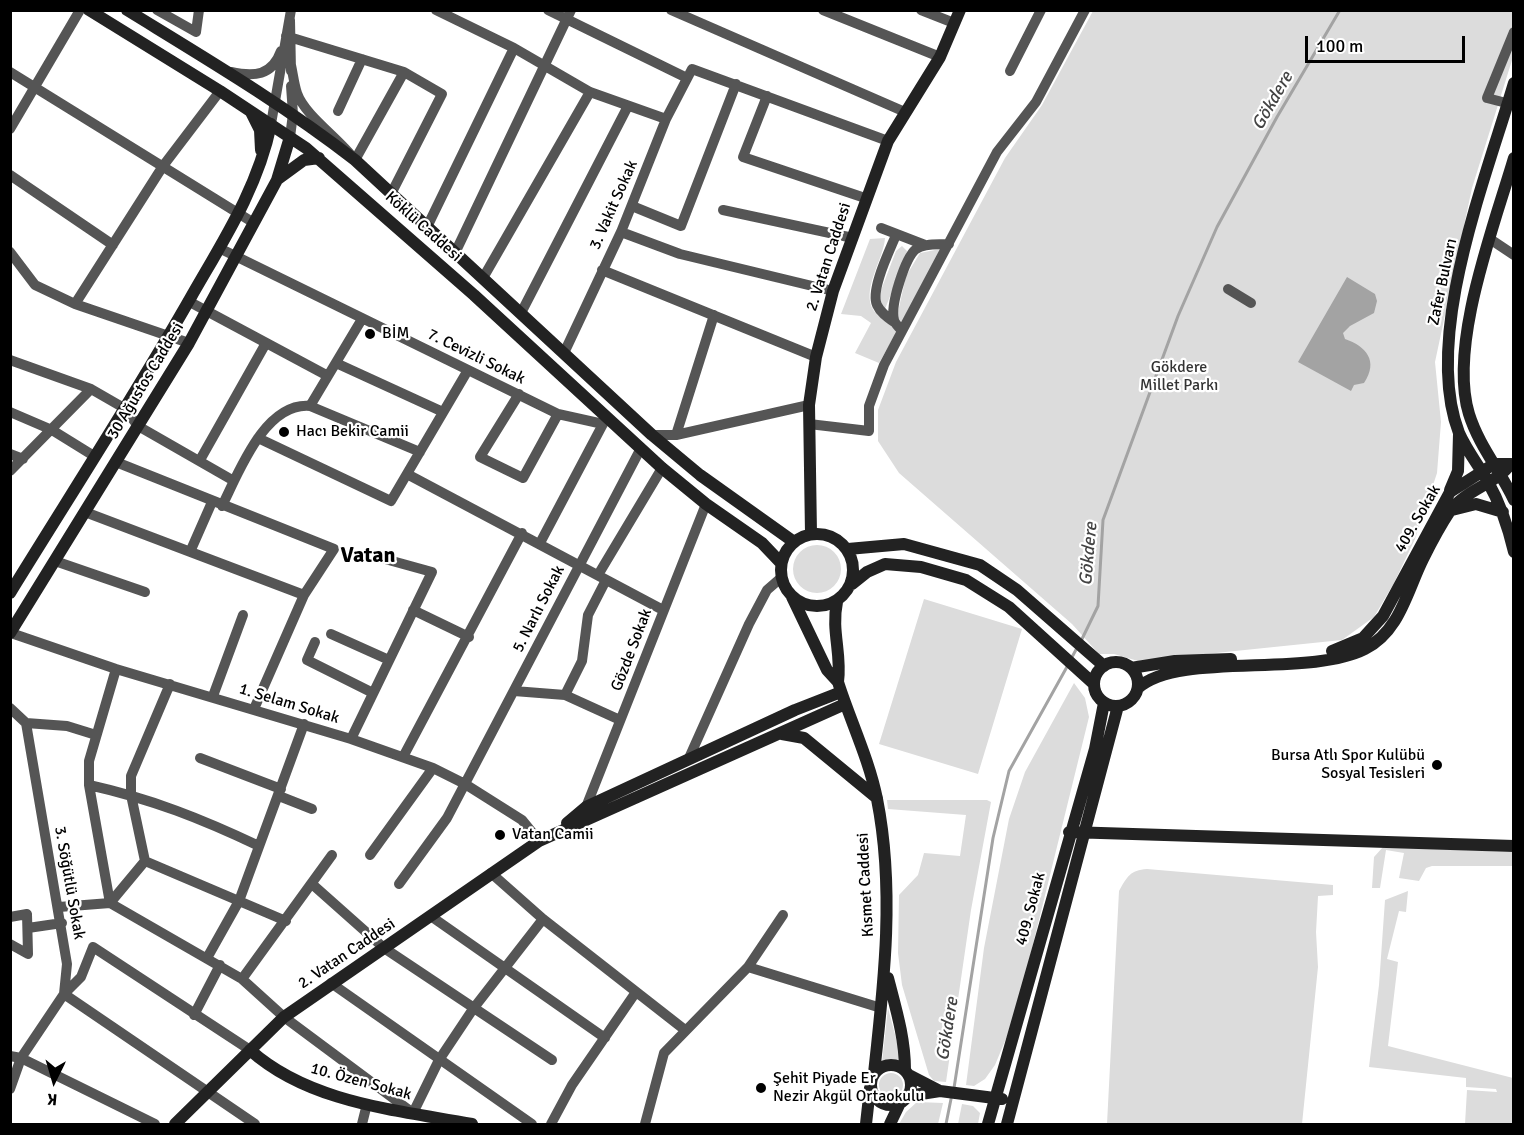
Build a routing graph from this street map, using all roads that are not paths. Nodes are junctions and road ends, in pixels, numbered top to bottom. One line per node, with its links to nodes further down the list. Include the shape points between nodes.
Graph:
1 (80, 10): 31 (street)
2 (89, 10): 32 (main road, Köklü Caddesi)
3 (127, 10): 24 (main road, Köklü Caddesi)
4 (157, 10): 5 (street, via 196,32)
5 (199, 10)
6 (436, 10): 19 (street)
7 (549, 10): 15 (street)
8 (671, 10): 40 (street)
9 (823, 10): 20 (street)
10 (921, 10): 16 (street)
11 (960, 10): 16 (main road, 2. Vatan Caddesi)
12 (1041, 10): 25 (street)
13 (1085, 10): 66 (street, via 1036,102 997,152)
14 (290, 15): 18 (street)
15 (569, 15): 23 (street); 28 (street)
16 (954, 22): 20 (main road, 2. Vatan Caddesi)
17 (1514, 32): 36 (street, via 1487,98)
18 (288, 36): 21 (street); 22 (street); 24 (street, via 268,70 257,76); 35 (street)
19 (514, 48): 23 (street); 60 (street)
20 (939, 57): 40 (main road, 2. Vatan Caddesi)
21 (362, 59): 27 (street); 39 (street)
22 (291, 65): 41 (street); 49 (street, via 297,94 306,109 342,142)
23 (544, 66): 33 (street); 71 (street)
24 (228, 71): 35 (main road, Köklü Caddesi)
25 (1010, 71)
26 (10, 72): 31 (street)
27 (404, 72): 49 (street); 54 (street, via 442,94)
28 (690, 74): 30 (street); 42 (street, 3. Vakit Sokak)
29 (1514, 82): 108 (main road, Zafer Bulvarı, via 1462,264 1449,325 1449,373)
30 (736, 84): 34 (street); 56 (street, via 681,226)
31 (36, 87): 44 (street); 50 (street)
32 (220, 91): 38 (main road, Köklü Caddesi); 50 (street)
33 (590, 92): 37 (street); 75 (street)
34 (767, 96): 46 (street); 55 (street, via 743,157)
35 (276, 102): 41 (main road, Köklü Caddesi); 43 (street)
36 (1508, 104)
37 (628, 106): 42 (street); 82 (street)
38 (249, 109): 43 (main road, Köklü Caddesi); 51 (main road, via 260,130)
39 (338, 111)
40 (905, 112): 46 (main road, 2. Vatan Caddesi)
41 (293, 114): 45 (street); 49 (main road, Köklü Caddesi)
42 (666, 119): 56 (street, 3. Vakit Sokak)
43 (271, 124): 45 (main road, Köklü Caddesi); 51 (main road, 30 Ağustos Caddesi)
44 (10, 129)
45 (290, 137): 47 (main road, Köklü Caddesi); 53 (main road, 30 Ağustos Caddesi)
46 (888, 141): 55 (main road, 2. Vatan Caddesi)
47 (319, 158): 53 (main road, via 304,160); 104 (main road, Köklü Caddesi, via 474,295)
48 (1514, 158): 65 (main road, Zafer Bulvarı)
49 (355, 160): 54 (main road, Köklü Caddesi)
50 (163, 166): 58 (street); 67 (street)
51 (259, 170): 58 (main road, 30 Ağustos Caddesi)
52 (10, 175): 67 (street)
53 (277, 180): 59 (main road, 30 Ağustos Caddesi)
54 (391, 194): 60 (main road, Köklü Caddesi)
55 (865, 198): 64 (main road, 2. Vatan Caddesi)
56 (633, 206): 62 (street, 3. Vakit Sokak)
57 (723, 210): 64 (street)
58 (239, 214): 59 (street); 69 (main road, 30 Ağustos Caddesi)
59 (254, 223): 73 (main road, 30 Ağustos Caddesi)
60 (427, 227): 71 (main road, Köklü Caddesi)
61 (881, 228): 63 (street)
62 (621, 232): 74 (street, 3. Vakit Sokak); 77 (street, via 680,254)
63 (896, 235): 68 (street); 85 (street, via 876,286 875,299 877,307)
64 (852, 238): 77 (main road, 2. Vatan Caddesi)
65 (1490, 239): 72 (street); 121 (main road, Zafer Bulvarı, via 1470,318 1465,394 1481,444)
66 (949, 244): 68 (street); 86 (street)
67 (113, 245): 80 (street)
68 (925, 245): 85 (street, via 909,259 893,306)
69 (219, 248): 73 (street, 7. Cevizli Sokak); 78 (main road, 30 Ağustos Caddesi)
70 (10, 252): 80 (street, via 35,285)
71 (455, 253): 75 (main road, Köklü Caddesi)
72 (1514, 255)
73 (236, 257): 81 (main road, 30 Ağustos Caddesi); 84 (street, 7. Cevizli Sokak)
74 (602, 270): 83 (street); 90 (street, 3. Vakit Sokak)
75 (483, 278): 82 (main road, Köklü Caddesi)
76 (1228, 289): 79 (street)
77 (833, 291): 91 (main road, 2. Vatan Caddesi)
78 (188, 301): 81 (street); 87 (main road, 30 Ağustos Caddesi)
79 (1251, 303)
80 (75, 304): 87 (street)
81 (206, 310): 88 (street); 89 (main road, 30 Ağustos Caddesi)
82 (521, 313): 90 (main road, Köklü Caddesi)
83 (714, 315): 91 (street); 110 (street)
84 (362, 319): 93 (street); 94 (street, 7. Cevizli Sokak)
85 (894, 322): 86 (street)
86 (902, 331): 105 (street, via 884,364 869,406 869,431)
87 (169, 336): 89 (street); 100 (main road, 30 Ağustos Caddesi)
88 (266, 343): 95 (street); 117 (street)
89 (189, 344): 106 (main road, 30 Ağustos Caddesi)
90 (564, 353): 109 (main road, Köklü Caddesi)
91 (816, 357): 98 (main road, 2. Vatan Caddesi)
92 (10, 360): 96 (street)
93 (336, 363): 95 (street); 102 (street)
94 (468, 370): 97 (street, 7. Cevizli Sokak); 102 (street)
95 (328, 376): 99 (street)
96 (91, 388): 100 (street); 107 (street)
97 (519, 394): 103 (street, 7. Cevizli Sokak); 103 (street, via 480,457 523,478)
98 (809, 405): 105 (main road, 2. Vatan Caddesi); 110 (street)
99 (310, 406): 111 (street, via 286,409); 113 (street)
100 (124, 408): 106 (street); 115 (main road, 30 Ağustos Caddesi)
101 (10, 412): 107 (street)
102 (443, 412): 113 (street)
103 (558, 414): 104 (street, 7. Cevizli Sokak)
104 (605, 421): 112 (main road, Köklü Caddesi); 136 (street)
105 (809, 424): 134 (main road, 2. Vatan Caddesi)
106 (138, 426): 117 (street); 118 (main road, 30 Ağustos Caddesi)
107 (52, 430): 115 (street); 116 (street)
108 (1459, 433): 124 (main road, Zafer Bulvarı); 126 (main road, via 1458,471)
109 (652, 435): 110 (street); 135 (main road, Köklü Caddesi, via 700,475)
110 (676, 435)
111 (258, 438): 123 (street, via 391,501); 125 (street)
112 (641, 448): 120 (main road, Köklü Caddesi); 143 (street, 5. Narlı Sokak)
113 (420, 452): 123 (street)
114 (10, 454): 116 (street)
115 (94, 456): 148 (main road, 30 Ağustos Caddesi)
116 (23, 459): 122 (street)
117 (200, 460): 125 (street)
118 (116, 462): 128 (street); 131 (main road, 30 Ağustos Caddesi)
119 (1512, 463): 121 (main road, 409. Sokak)
120 (662, 468): 129 (main road, Köklü Caddesi); 144 (street)
121 (1497, 469): 124 (main road, 409. Sokak); 127 (main road, Zafer Bulvarı)
122 (10, 471)
123 (407, 474): 133 (street)
124 (1485, 477): 126 (main road, 409. Sokak); 130 (main road, 409. Sokak); 132 (main road, Zafer Bulvarı)
125 (234, 481): 128 (street)
126 (1449, 492): 161 (main road, 409. Sokak, via 1391,602 1363,638 1340,650 1301,656 1175,661)
127 (1514, 500)
128 (217, 504): 138 (street); 149 (street, via 334,549)
129 (706, 504): 142 (main road, Köklü Caddesi, via 762,543); 153 (street, Gözde Sokak)
130 (1451, 510): 132 (main road, via 1476,504); 165 (main road, 409. Sokak, via 1423,558 1394,624 1365,649 1345,656 1299,662 1178,672 1148,679)
131 (85, 512): 138 (street); 141 (main road, 30 Ağustos Caddesi)
132 (1503, 512): 139 (main road, Zafer Bulvarı)
133 (522, 533): 136 (street); 157 (street)
134 (812, 534): 135 (main road); 137 (main road, via 829,535)
135 (794, 542): 142 (main road)
136 (540, 543): 143 (street)
137 (848, 549): 146 (main road, via 853,560); 160 (main road, via 904,544 958,556 998,575)
138 (190, 552): 149 (street)
139 (1514, 552)
140 (385, 559): 152 (street, via 432,572)
141 (55, 561): 147 (street); 155 (main road, 30 Ağustos Caddesi)
142 (781, 563): 145 (main road)
143 (579, 565): 144 (street); 166 (street, 5. Narlı Sokak)
144 (602, 577): 153 (street); 169 (street, via 588,615 582,661)
145 (782, 577): 150 (main road); 183 (street, via 767,590 749,624)
146 (852, 584): 151 (main road); 163 (main road, via 885,564 945,573 985,590)
147 (145, 592)
148 (10, 593)
149 (304, 595): 174 (street)
150 (792, 597): 151 (main road, via 814,606); 167 (main road)
151 (837, 602): 167 (main road, via 834,636)
152 (413, 610): 157 (street); 159 (street)
153 (663, 610): 175 (street, Gözde Sokak)
154 (243, 615): 170 (street)
155 (11, 633): 162 (street, 1. Selam Sokak)
156 (331, 633): 159 (street)
157 (469, 637): 181 (street)
158 (315, 642): 168 (street, via 307,660)
159 (389, 660): 168 (street)
160 (1101, 664): 161 (main road, via 1118,662); 163 (main road)
161 (1131, 668): 165 (main road)
162 (116, 669): 164 (street, 1. Selam Sokak); 179 (street)
163 (1091, 682): 171 (main road)
164 (170, 684): 170 (street, 1. Selam Sokak); 188 (street, via 130,776)
165 (1138, 688): 172 (main road, via 1131,701)
166 (514, 691): 169 (street); 185 (street, 5. Narlı Sokak)
167 (841, 692): 178 (main road, 2. Vatan Caddesi); 183 (main road, 2. Vatan Caddesi); 189 (main road, Kısmet Caddesi)
168 (373, 693): 180 (street)
169 (565, 695): 175 (street)
170 (213, 696): 174 (street, 1. Selam Sokak)
171 (1104, 703): 172 (main road); 193 (main road, 409. Sokak, via 1095,749)
172 (1118, 706): 194 (main road, 409. Sokak)
173 (10, 708): 176 (street)
174 (254, 709): 177 (street, 1. Selam Sokak)
175 (620, 720): 190 (street, Gözde Sokak)
176 (26, 723): 179 (street, via 67,726); 206 (street, 3. Söğütlü Sokak)
177 (304, 724): 180 (street, 1. Selam Sokak); 187 (street)
178 (778, 734): 189 (main road, via 804,738); 192 (main road, 2. Vatan Caddesi)
179 (96, 735): 186 (street, via 89,761)
180 (351, 739): 181 (street, 1. Selam Sokak)
181 (403, 757): 184 (street, 1. Selam Sokak)
182 (200, 758): 187 (street)
183 (689, 758): 190 (main road, 2. Vatan Caddesi)
184 (433, 768): 185 (street, 1. Selam Sokak); 199 (street)
185 (465, 784): 195 (street, 1. Selam Sokak, via 522,820); 203 (street, 5. Narlı Sokak, via 447,818)
186 (89, 785): 188 (street); 205 (street)
187 (280, 793): 191 (street); 196 (street)
188 (131, 795): 196 (street, via 197,816); 200 (street)
189 (877, 798): 220 (main road, Kısmet Caddesi, via 885,862)
190 (586, 807): 192 (main road, 2. Vatan Caddesi)
191 (312, 809)
192 (555, 832): 195 (main road, 2. Vatan Caddesi)
193 (1070, 832): 194 (main road); 235 (main road, 409. Sokak)
194 (1083, 832): 197 (main road); 244 (main road, 409. Sokak)
195 (539, 841): 201 (main road, 2. Vatan Caddesi)
196 (259, 846): 204 (street)
197 (1514, 846)
198 (332, 855): 202 (street)
199 (370, 855)
200 (145, 861): 204 (street); 205 (street)
201 (491, 873): 209 (main road, 2. Vatan Caddesi); 210 (street)
202 (312, 884): 211 (street); 215 (street)
203 (399, 884)
204 (239, 901): 211 (street); 216 (street)
205 (110, 903): 206 (street); 216 (street)
206 (58, 907): 212 (street, 3. Söğütlü Sokak)
207 (783, 915): 219 (street)
208 (10, 917): 213 (street, via 27,914)
209 (432, 917): 215 (main road, 2. Vatan Caddesi); 218 (street)
210 (543, 919): 218 (street); 223 (street)
211 (286, 921): 221 (street)
212 (62, 923): 213 (street); 224 (street, 3. Söğütlü Sokak, via 67,964)
213 (28, 928): 214 (street, via 28,954)
214 (10, 944)
215 (384, 948): 222 (main road, 2. Vatan Caddesi); 226 (street)
216 (207, 958): 217 (street)
217 (220, 966): 221 (street); 227 (street)
218 (504, 966): 226 (street); 230 (street)
219 (748, 967): 225 (street); 229 (street)
220 (886, 971): 225 (main road); 236 (main road, via 899,1019)
221 (242, 979): 228 (street)
222 (331, 983): 228 (main road, 2. Vatan Caddesi); 233 (street)
223 (636, 992): 229 (street); 230 (street)
224 (64, 994): 227 (street, via 81,977 93,947); 232 (street, 3. Söğütlü Sokak); 240 (street)
225 (881, 1008): 237 (main road)
226 (473, 1009): 233 (street); 234 (street)
227 (194, 1015): 231 (street)
228 (284, 1017): 231 (main road, 2. Vatan Caddesi); 246 (street)
229 (685, 1030): 254 (street, via 664,1053)
230 (605, 1038): 253 (street, via 572,1085)
231 (250, 1050): 240 (main road, 2. Vatan Caddesi); 245 (main road, 10. Özen Sokak, via 290,1079)
232 (14, 1055): 238 (street, 3. Söğütlü Sokak); 247 (street)
233 (439, 1060): 246 (street); 252 (street)
234 (552, 1060)
235 (1003, 1071): 241 (main road); 242 (main road, 409. Sokak)
236 (907, 1073): 237 (main road, via 899,1066 886,1065); 239 (main road); 243 (main road, via 911,1086)
237 (872, 1078): 243 (main road, via 873,1095 882,1103); 255 (main road)
238 (10, 1089)
239 (940, 1092): 241 (main road); 243 (main road)
240 (206, 1094): 248 (main road, 2. Vatan Caddesi); 249 (street)
241 (982, 1096): 242 (main road)
242 (995, 1098): 244 (main road); 257 (main road, 409. Sokak)
243 (904, 1100): 256 (main road)
244 (1014, 1102): 258 (main road, 409. Sokak)
245 (367, 1104): 246 (main road, 10. Özen Sokak); 250 (street)
246 (413, 1113): 251 (main road, 10. Özen Sokak)
247 (154, 1125)
248 (175, 1125)
249 (255, 1125)
250 (362, 1125)
251 (472, 1125)
252 (532, 1125)
253 (551, 1125)
254 (645, 1125)
255 (866, 1125)
256 (890, 1125)
257 (988, 1125)
258 (1007, 1125)

